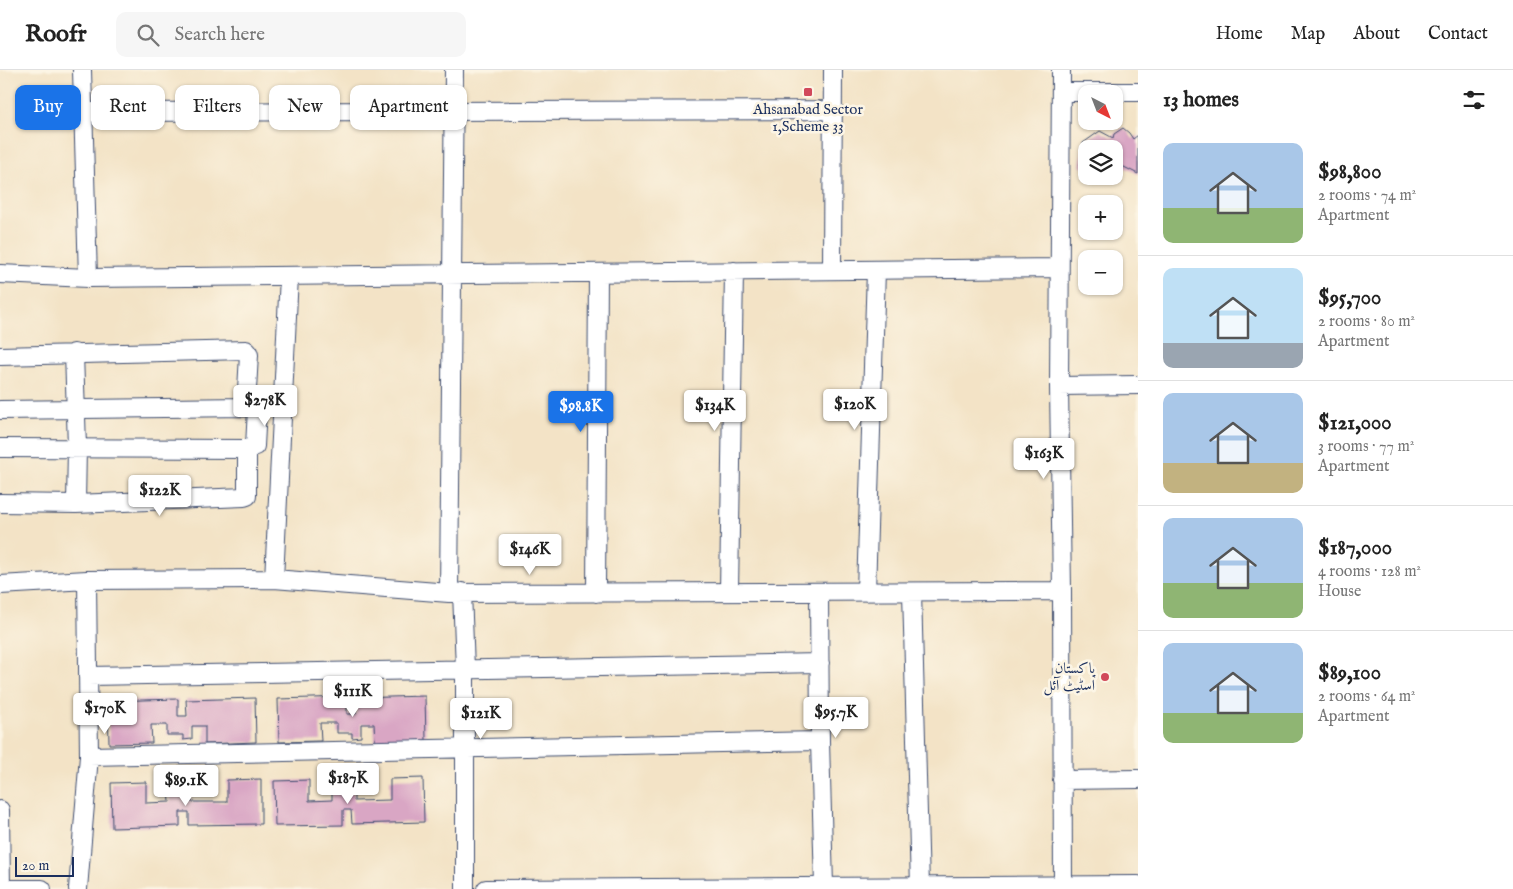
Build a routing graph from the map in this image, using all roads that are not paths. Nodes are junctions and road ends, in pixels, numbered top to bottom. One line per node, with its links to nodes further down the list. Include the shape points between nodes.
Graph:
1 (82, 70): 11 (street)
2 (454, 70): 5 (street)
3 (833, 70): 8 (street)
4 (1061, 70): 6 (street)
5 (454, 85)
6 (1061, 92): 7 (street); 13 (street)
7 (1138, 92)
8 (832, 110): 10 (street); 14 (street)
9 (350, 111): 11 (street)
10 (467, 111)
11 (84, 112): 21 (street)
12 (455, 130): 19 (street)
13 (1059, 268): 15 (street); 25 (street)
14 (832, 270): 15 (street); 16 (street)
15 (876, 270): 40 (street)
16 (734, 271): 17 (street); 38 (street)
17 (598, 273): 19 (street); 43 (street)
18 (0, 274): 21 (street)
19 (453, 274): 20 (street); 42 (street)
20 (289, 276): 21 (street); 34 (street)
21 (88, 278)
22 (74, 353): 23 (street); 26 (street, via 246,350); 28 (street)
23 (0, 356)
24 (1138, 385): 25 (street)
25 (1059, 386): 37 (street)
26 (246, 408): 28 (street); 31 (street, via 257,409 255,446)
27 (0, 410): 28 (street)
28 (76, 410): 29 (street)
29 (77, 447): 30 (street); 31 (street); 33 (street)
30 (0, 448)
31 (247, 449): 33 (street, via 246,497)
32 (0, 502): 33 (street)
33 (76, 504)
34 (274, 579): 35 (street); 42 (street)
35 (87, 580): 36 (street); 46 (street)
36 (0, 585)
37 (1062, 591): 41 (street); 51 (street)
38 (729, 592): 39 (street); 43 (street)
39 (819, 592): 40 (street); 44 (street)
40 (866, 592): 41 (street)
41 (912, 592): 55 (street)
42 (456, 593): 43 (street); 45 (street)
43 (596, 593)
44 (820, 663): 45 (street); 47 (street)
45 (465, 669): 46 (street); 48 (street)
46 (88, 676): 49 (street)
47 (820, 742): 48 (street); 54 (street)
48 (464, 749): 49 (street); 60 (street)
49 (89, 756): 59 (street)
50 (1138, 779): 51 (street)
51 (1062, 780): 56 (street)
52 (0, 810): 57 (street)
53 (1138, 885): 56 (street)
54 (824, 886): 55 (street); 61 (street)
55 (920, 887): 56 (street)
56 (1063, 887)
57 (1, 889): 58 (street)
58 (42, 889)
59 (78, 889)
60 (465, 889)
61 (486, 889)

